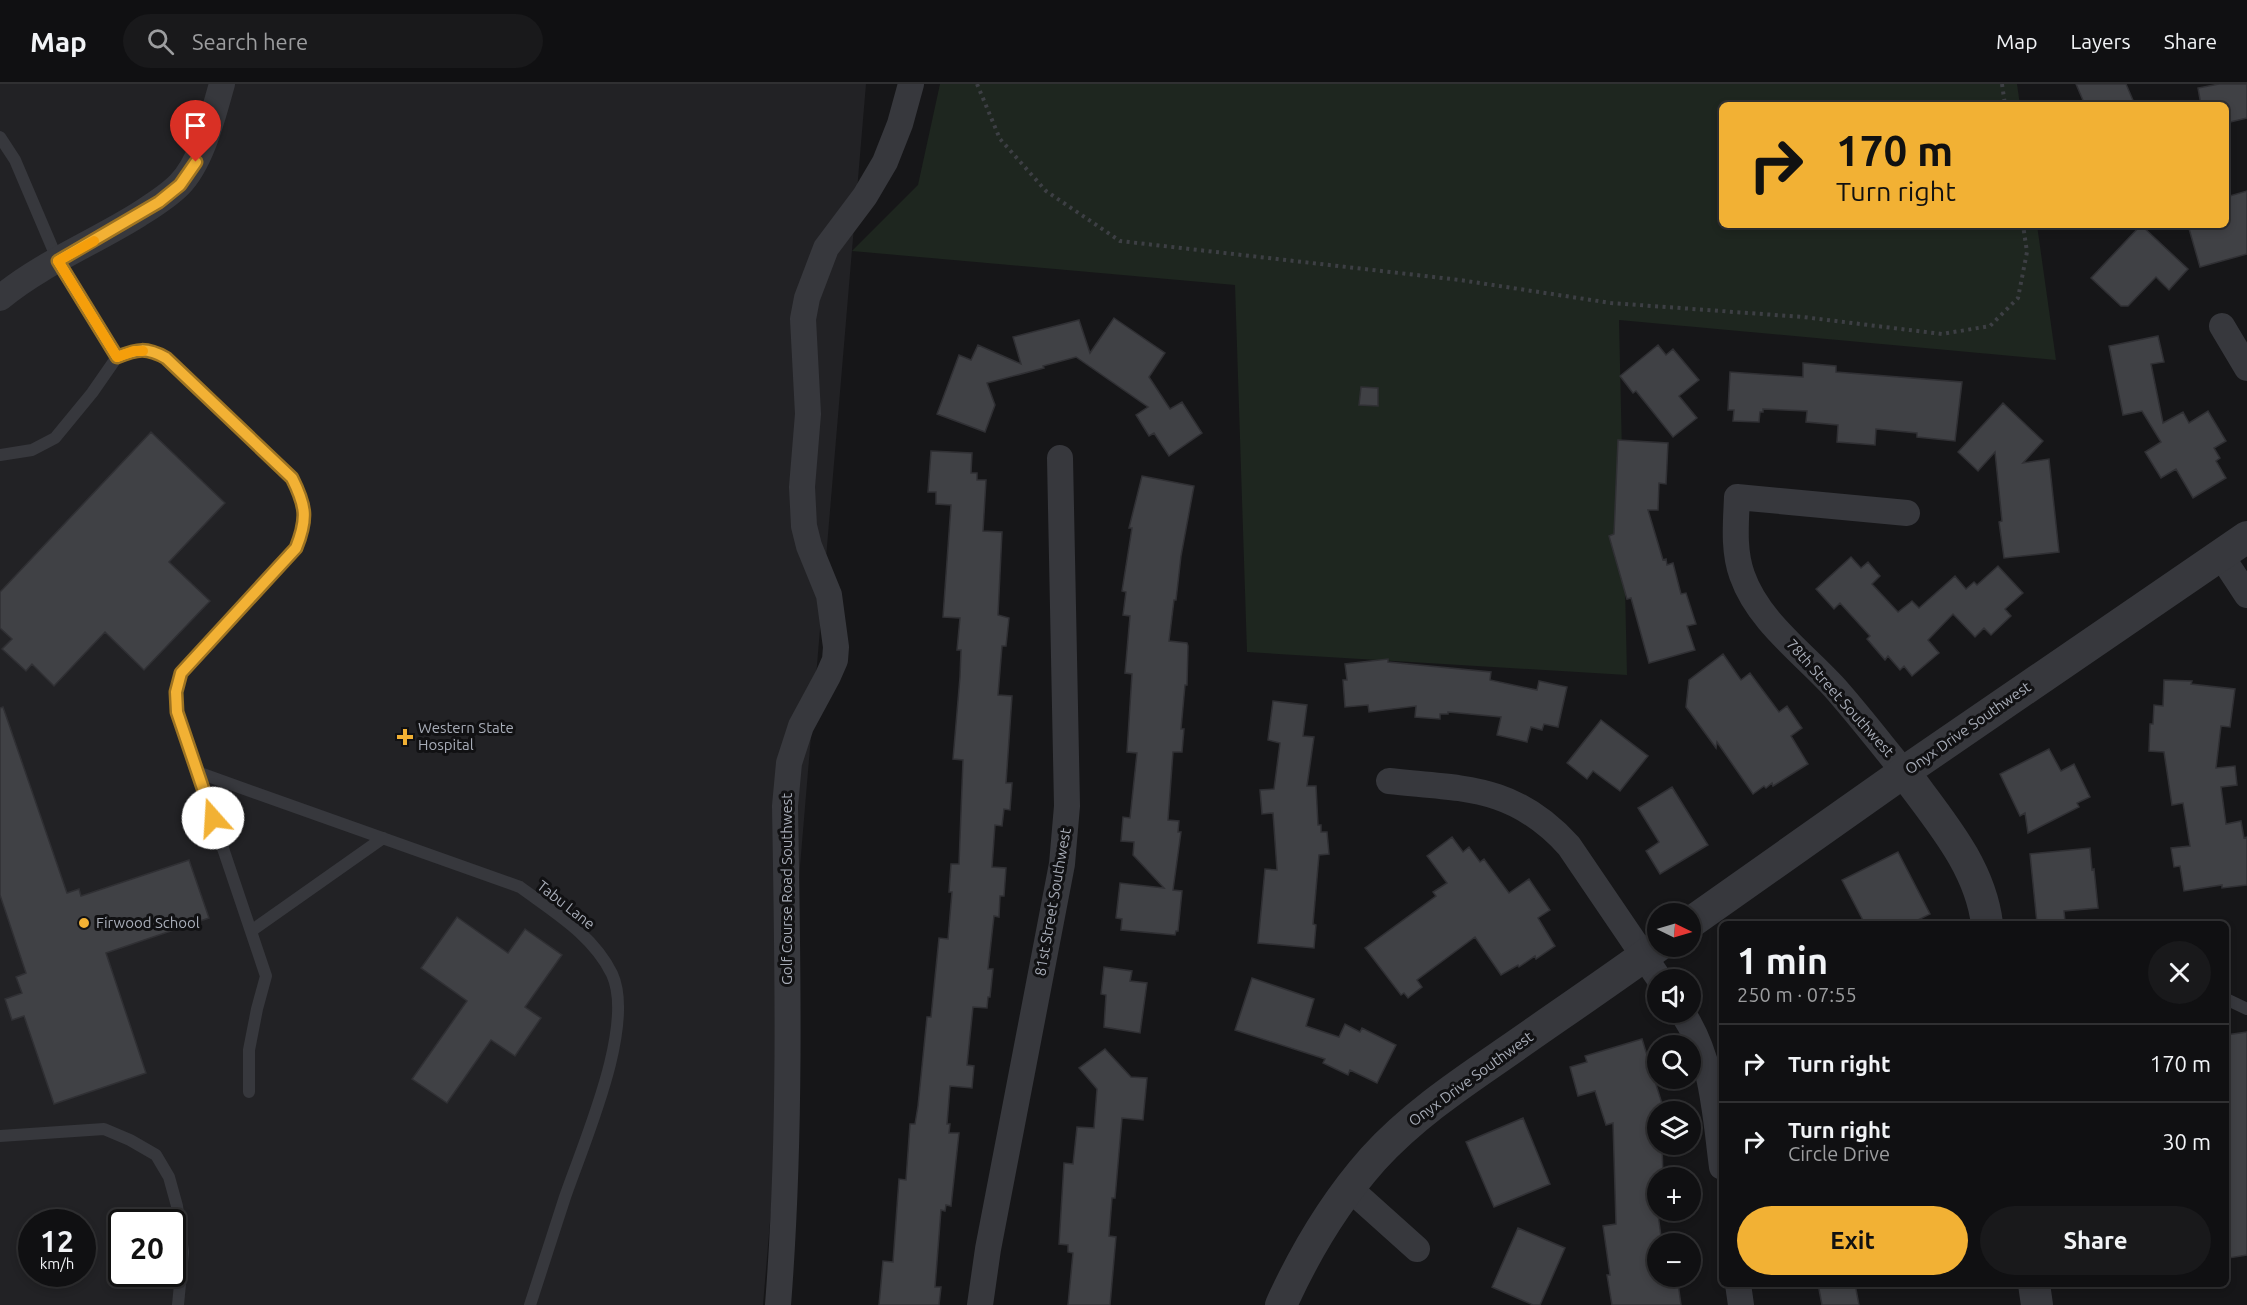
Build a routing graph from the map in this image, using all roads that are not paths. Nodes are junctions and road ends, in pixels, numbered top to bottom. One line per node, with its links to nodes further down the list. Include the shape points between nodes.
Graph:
1 (222, 84): 4 (street, via 196,162 180,185 159,202)
2 (911, 84): 35 (street, Golf Course Road Southwest, via 885,162 826,248 803,320 808,414 802,488 804,526 830,595 836,647 835,660 801,726 789,763 785,806 788,1111)
3 (0, 137): 4 (lane, via 15,160)
4 (58, 261): 5 (street, via 21,281); 7 (lane)
5 (0, 298)
6 (2222, 326): 8 (street)
7 (117, 357): 9 (lane, via 55,438 32,450); 15 (lane, via 134,351 152,351 166,358 292,478 305,511 296,548 181,673 176,692 177,712)
8 (2247, 368)
9 (0, 455)
10 (1060, 458): 36 (street, 81st Street Southwest, via 1066,835)
11 (1907, 513): 16 (street, 78th Street Southwest, via 1737,497 1737,555 1754,601 1836,689)
12 (2247, 537): 13 (street, Onyx Drive Southwest)
13 (2220, 554): 14 (street); 16 (street, Onyx Drive Southwest)
14 (2247, 595)
15 (197, 772): 18 (lane, Tabu Lane); 21 (lane)
16 (1904, 772): 19 (street, Onyx Drive Southwest); 20 (street, 78th Street Southwest, via 1961,851 1976,882)
17 (1389, 781): 22 (street, via 1480,791 1524,808 1569,846)
18 (383, 838): 21 (lane); 34 (lane, Tabu Lane, via 520,888 594,946 612,975 618,1003 609,1073)
19 (1701, 915)
20 (1986, 921)
21 (251, 931): 26 (lane, via 266,976 249,1050)
22 (1654, 961): 29 (street, Onyx Drive Southwest, via 1429,1107 1387,1145)
23 (2229, 1000): 24 (lane)
24 (2247, 1009)
25 (1689, 1023): 28 (street, via 1706,1058)
26 (249, 1092)
27 (0, 1136): 33 (lane, via 104,1129 156,1155 169,1177 177,1206 183,1252)
28 (1719, 1147)
29 (1349, 1188): 30 (street); 37 (street, Onyx Drive Southwest, via 1311,1244)
30 (1418, 1249)
31 (1738, 1287): 38 (street)
32 (2034, 1287): 39 (street)
33 (178, 1305)
34 (530, 1305)
35 (778, 1305)
36 (980, 1305)
37 (1281, 1305)
38 (1741, 1305)
39 (2037, 1305)

